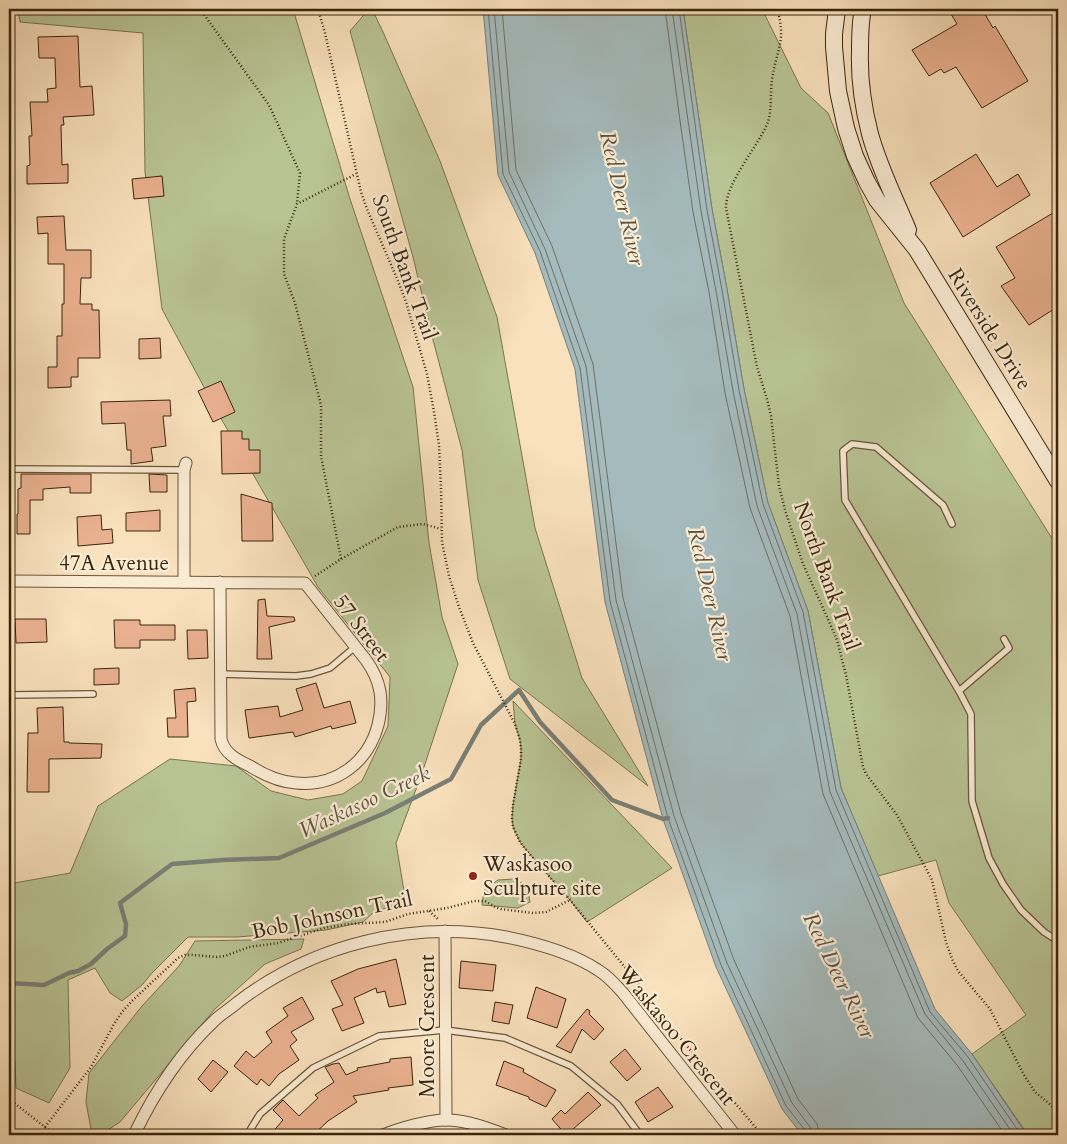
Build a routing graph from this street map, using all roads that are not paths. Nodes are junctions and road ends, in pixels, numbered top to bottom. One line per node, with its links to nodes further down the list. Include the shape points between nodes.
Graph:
1 (837, 9): 4 (main road, Riverside Drive, via 834,62)
2 (863, 9): 3 (main road, Riverside Drive, via 860,60)
3 (864, 106): 4 (main road); 5 (main road, Riverside Drive, via 877,155)
4 (842, 113): 5 (main road, Riverside Drive, via 867,182 877,200)
5 (917, 250): 8 (main road, Riverside Drive)
6 (185, 467): 7 (lane); 11 (street)
7 (9, 469)
8 (1058, 480)
9 (952, 524): 16 (lane, via 943,505 876,447 852,444 844,451 845,500)
10 (9, 581): 11 (street, 47A Avenue)
11 (184, 582): 12 (street, 47A Avenue)
12 (220, 582): 14 (street, 57 Street, via 305,583); 15 (street, 57 Street)
13 (1004, 639): 16 (lane, via 1009,648)
14 (355, 647): 15 (lane, via 330,668 311,674); 15 (street, 57 Street, via 378,682 381,708 376,732 352,768 317,782 296,783 274,778 226,751 221,738)
15 (220, 674)
16 (959, 691): 20 (lane, via 970,714 972,800 989,858 1021,910)
17 (93, 694): 18 (lane)
18 (9, 695)
19 (445, 931): 21 (street, Moore Crescent); 23 (street, Waskasoo Crescent, via 406,934 350,945 306,962 261,986 215,1020 189,1048 170,1072); 28 (street, Waskasoo Crescent, via 518,940 576,958 598,970 623,993)
20 (1058, 941)
21 (445, 1030): 22 (street, Moore Crescent); 24 (lane, via 379,1036 313,1068 260,1114); 27 (lane, via 505,1038 571,1066 617,1104)
22 (446, 1120): 25 (street, Moore Crescent, via 417,1124); 26 (street, Moore Crescent)
23 (134, 1135)
24 (247, 1135)
25 (384, 1135)
26 (506, 1135)
27 (640, 1135)
28 (735, 1135)

